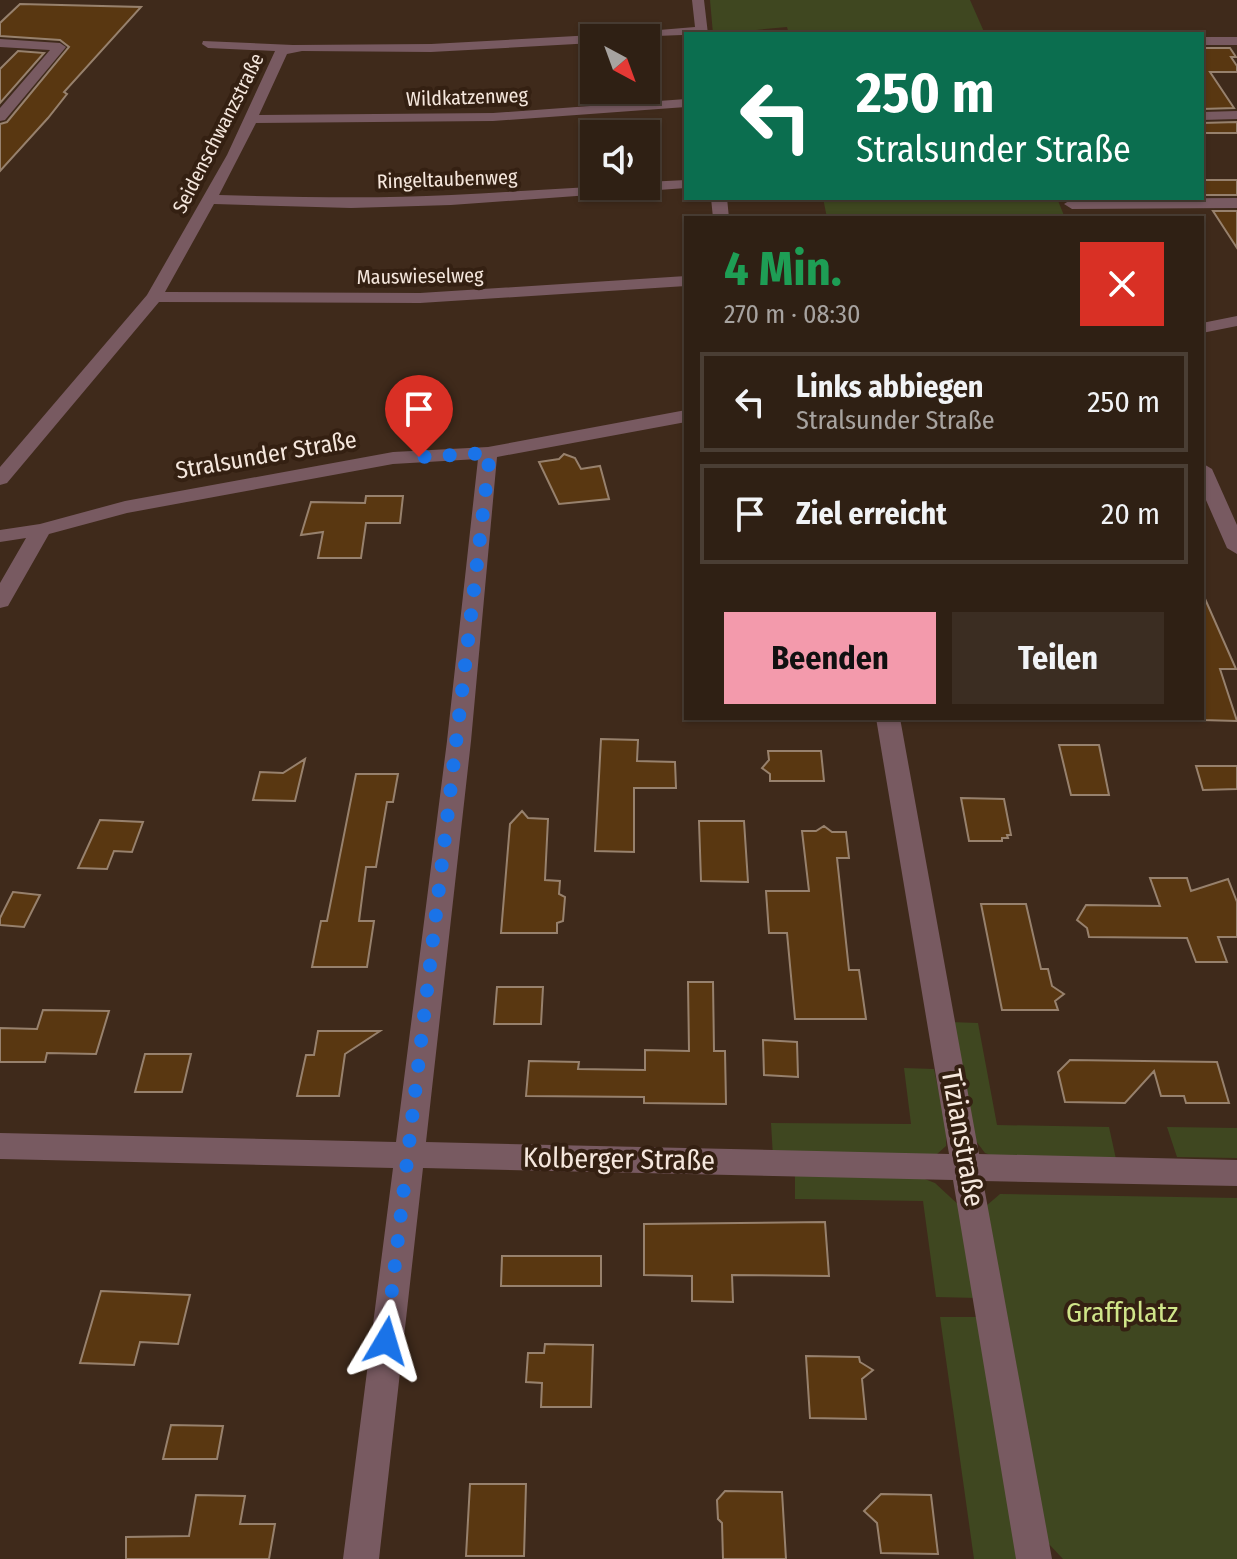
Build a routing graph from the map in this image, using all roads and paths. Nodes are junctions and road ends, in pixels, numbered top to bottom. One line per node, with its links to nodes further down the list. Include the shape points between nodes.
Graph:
1 (698, 0): 2 (street)
2 (701, 32)
3 (684, 33): 4 (street)
4 (660, 35)
5 (580, 40): 10 (street, Seidenschwanzstraße, via 431,48)
6 (1204, 41): 7 (street)
7 (1237, 41)
8 (0, 43): 14 (street, via 60,47)
9 (208, 44): 10 (street)
10 (289, 48): 15 (street, Seidenschwanzstraße, via 280,55)
11 (684, 103): 15 (street, Wildkatzenweg, via 493,117)
12 (1237, 115): 13 (street)
13 (1204, 116)
14 (0, 117)
15 (249, 119): 17 (street, Seidenschwanzstraße)
16 (684, 184): 17 (street, Ringeltaubenweg, via 451,200)
17 (209, 199): 21 (street, Seidenschwanzstraße)
18 (1237, 203): 19 (street)
19 (1072, 204)
20 (684, 281): 21 (street, Mauswieselweg, via 492,297)
21 (154, 297): 27 (street, Seidenschwanzstraße)
22 (1237, 321): 23 (street)
23 (1204, 328)
24 (684, 416): 25 (street, Stralsunder Straße)
25 (488, 453): 28 (street, Stralsunder Straße, via 393,458 125,507); 34 (street)
26 (1204, 474): 30 (street)
27 (0, 479)
28 (41, 530): 29 (street, Stralsunder Straße); 31 (street)
29 (0, 536)
30 (1237, 548)
31 (0, 601)
32 (888, 720): 35 (street, Tizianstraße)
33 (0, 1146): 34 (street, Kolberger Straße)
34 (408, 1154): 35 (street, Kolberger Straße); 37 (street)
35 (969, 1169): 36 (street, Kolberger Straße); 38 (street, Tizianstraße)
36 (1237, 1173)
37 (361, 1559)
38 (1034, 1559)

